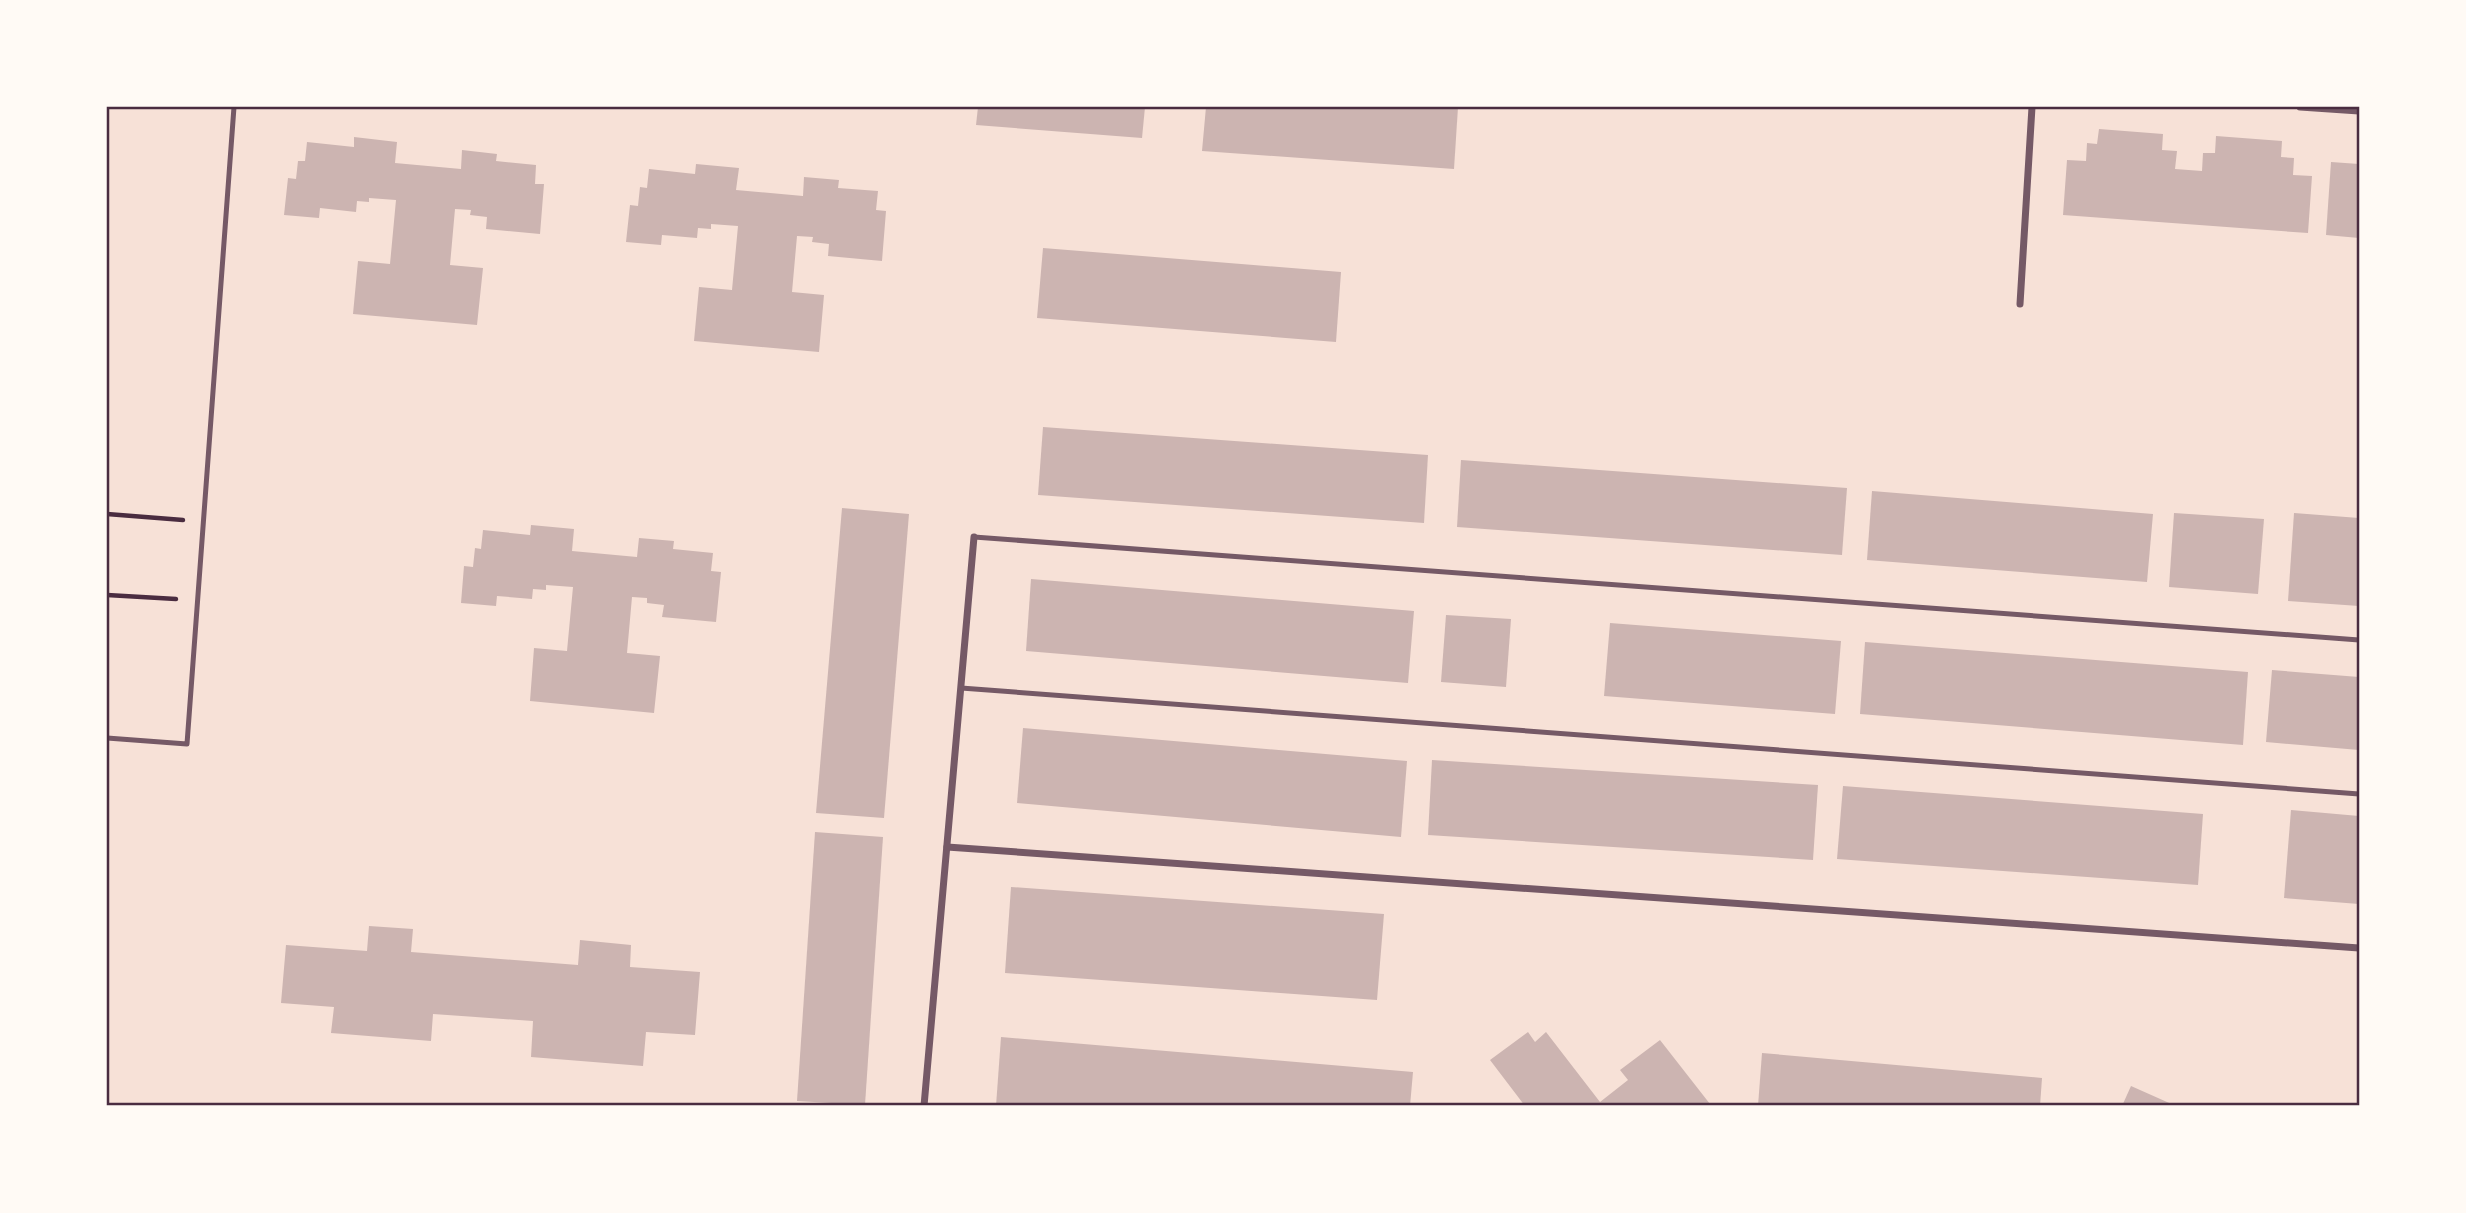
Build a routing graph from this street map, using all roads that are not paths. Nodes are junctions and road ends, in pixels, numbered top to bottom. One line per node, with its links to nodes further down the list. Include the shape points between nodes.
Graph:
1 (234, 107): 9 (lane, via 187,744)
2 (2032, 107): 5 (street)
3 (2300, 107): 4 (street)
4 (2359, 111)
5 (2020, 304)
6 (974, 537): 7 (lane); 8 (street)
7 (2359, 640)
8 (961, 688): 10 (lane); 11 (street)
9 (107, 738)
10 (2359, 794)
11 (947, 846): 12 (street); 13 (street)
12 (2359, 948)
13 (924, 1106)

